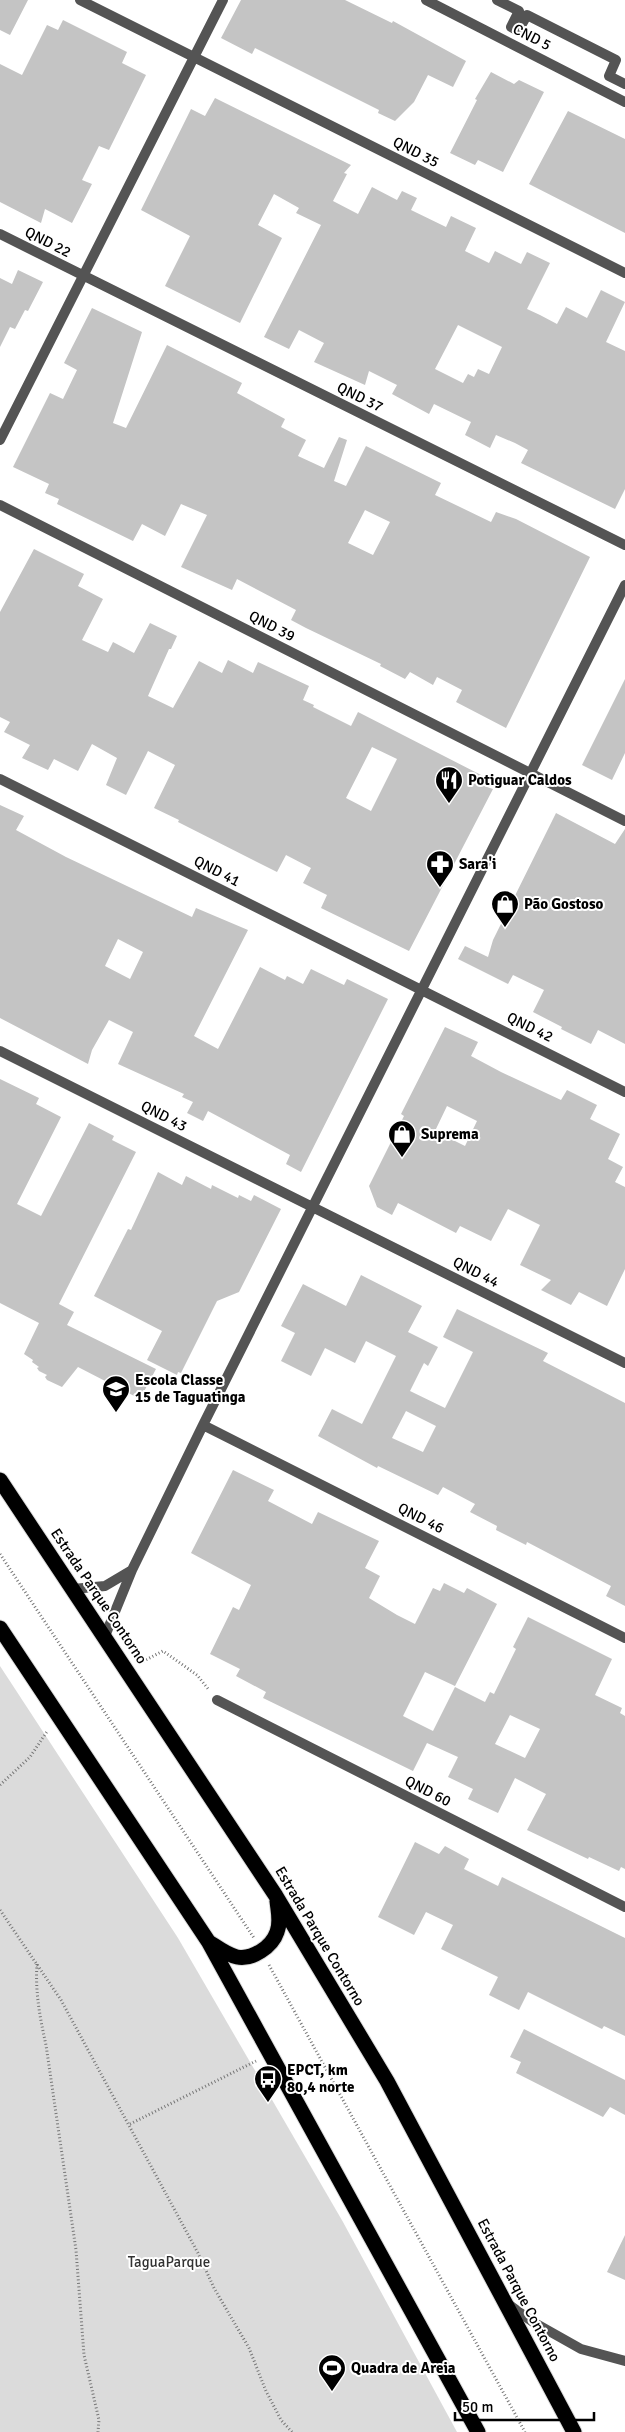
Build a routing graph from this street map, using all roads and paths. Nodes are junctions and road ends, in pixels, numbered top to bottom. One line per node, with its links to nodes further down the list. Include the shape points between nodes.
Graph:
1 (80, 0): 5 (street, QND 35)
2 (223, 0): 5 (street)
3 (426, 0): 7 (street, CND 5)
4 (497, 0): 6 (street, via 519,11 512,28 518,31 527,15 616,60 609,76)
5 (194, 57): 9 (street, QND 35); 10 (street)
6 (625, 84)
7 (625, 102)
8 (0, 234): 10 (street, QND 22)
9 (625, 273)
10 (82, 276): 11 (street); 13 (street, QND 37)
11 (0, 440)
12 (0, 505): 15 (street, QND 39)
13 (625, 545)
14 (625, 585): 15 (street)
15 (531, 774): 17 (street, QND 39); 18 (street)
16 (0, 779): 18 (street, QND 41)
17 (625, 821)
18 (421, 990): 20 (street, QND 42); 21 (street)
19 (0, 1052): 21 (street, QND 43)
20 (625, 1092)
21 (314, 1208): 22 (street, QND 44); 23 (street)
22 (625, 1363)
23 (203, 1425): 26 (street); 30 (street, QND 46)
24 (0, 1480): 27 (highway, Estrada Parque Contorno)
25 (0, 1554): 39 (path)
26 (132, 1570): 27 (street, via 105,1586); 29 (street)
27 (73, 1589): 29 (highway, Estrada Parque Contorno)
28 (0, 1628): 33 (highway)
29 (105, 1636): 31 (highway, Estrada Parque Contorno)
30 (625, 1638)
31 (127, 1669): 32 (path, via 163,1651 197,1676); 35 (highway, Estrada Parque Contorno)
32 (217, 1700): 36 (street, QND 60)
33 (58, 1716): 34 (path, via 30,1757); 38 (highway)
34 (0, 1785)
35 (276, 1896): 39 (highway, via 277,1933); 43 (highway, Estrada Parque Contorno, via 387,2081)
36 (625, 1907)
37 (0, 1910): 40 (path)
38 (208, 1941): 39 (highway, via 238,1958); 41 (highway)
39 (262, 1951): 48 (path)
40 (37, 1964): 42 (path, via 58,1993); 45 (path, via 39,2015 76,2250 84,2354 99,2420)
41 (270, 2054): 42 (path); 47 (highway)
42 (130, 2124): 46 (path, via 214,2288 246,2340 281,2420)
43 (505, 2301): 44 (street, via 581,2350); 49 (highway, Estrada Parque Contorno)
44 (625, 2361)
45 (98, 2432)
46 (292, 2432)
47 (478, 2432)
48 (524, 2432)
49 (574, 2432)

